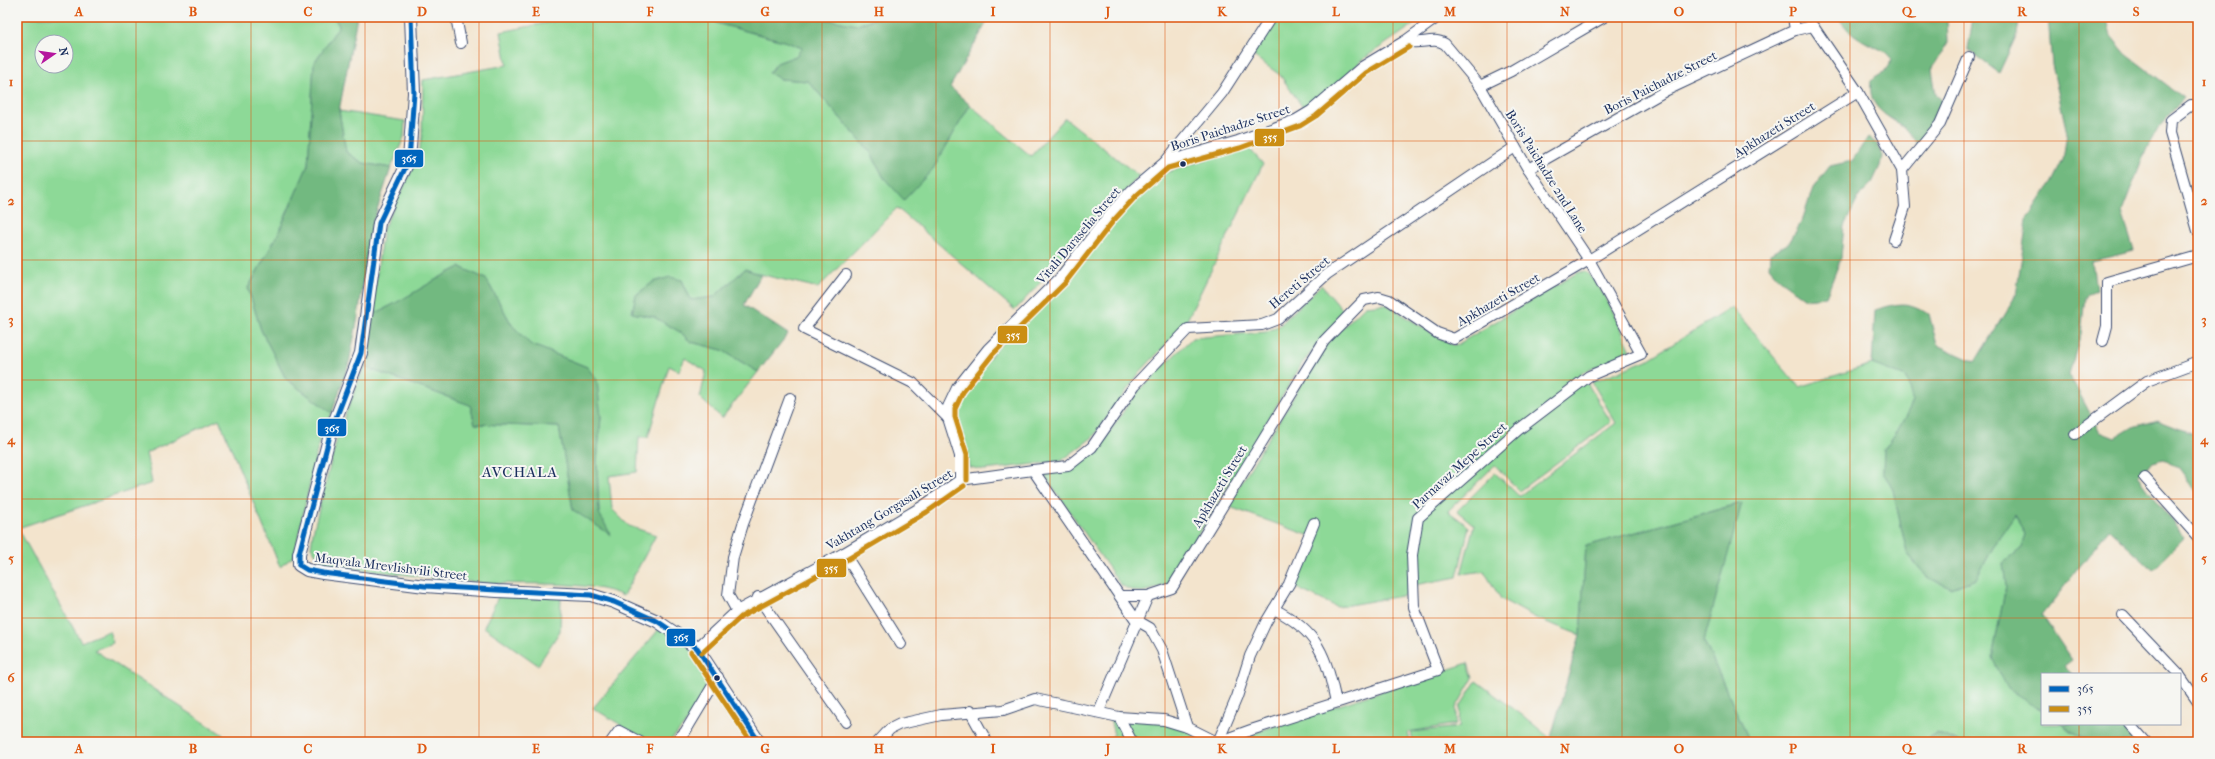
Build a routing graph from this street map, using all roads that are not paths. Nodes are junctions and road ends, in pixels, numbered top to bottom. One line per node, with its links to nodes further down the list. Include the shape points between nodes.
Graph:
1 (410, 17): 43 (street, Maqvala Mrevlishvili Street, via 414,93 409,160 379,224 361,353 331,431 299,554 299,565 307,570 323,573 424,586 591,595 620,604 657,621)
2 (456, 17): 9 (street)
3 (1271, 17): 15 (street, Vitali Daraselia Street, via 1222,93)
4 (1438, 17): 8 (street, Boris Paichadze Street)
5 (1604, 17): 11 (street)
6 (1793, 17): 7 (street)
7 (1795, 30): 12 (street, Boris Paichadze Street, via 1813,26); 16 (street, Boris Paichadze Street, via 1667,90)
8 (1405, 41): 11 (street, Boris Paichadze 2nd Lane, via 1414,44 1440,41); 15 (street, Boris Paichadze Street, via 1362,67 1311,111 1296,120 1223,146)
9 (461, 43)
10 (1969, 57): 17 (street, via 1940,124)
11 (1480, 86): 14 (street, Boris Paichadze 2nd Lane)
12 (1858, 92): 17 (street); 21 (street, Apkhazeti Street)
13 (2198, 105): 18 (street, via 2191,105 2171,120 2170,133)
14 (1515, 147): 16 (street, Boris Paichadze 2nd Lane); 29 (street, Hereti Street, via 1327,274 1278,319 1262,325 1188,329 1135,385 1092,447 1068,466)
15 (1165, 162): 27 (street, Vitali Daraselia Street, via 1132,190 1045,295 988,349 954,392 948,407)
16 (1528, 169): 21 (street, Boris Paichadze 2nd Lane)
17 (1902, 170): 19 (street, via 1905,208)
18 (2198, 231)
19 (1894, 240)
20 (2198, 256): 23 (street, via 2107,282 2107,326)
21 (1589, 260): 24 (street, Boris Paichadze 2nd Lane); 36 (street, Apkhazeti Street, via 1454,339 1437,333 1389,300 1379,297 1364,300 1324,341 1172,588)
22 (846, 275): 27 (street, via 804,329 913,382)
23 (2103, 341)
24 (1641, 354): 47 (street, Parnavaz Mepe Street, via 1583,380 1518,430 1418,518 1412,555 1414,607 1438,670)
25 (2198, 362): 28 (street, via 2148,381)
26 (790, 398): 39 (street, via 733,557 728,595)
27 (948, 418): 31 (street, Vitali Daraselia Street, via 960,456)
28 (2075, 434)
29 (1033, 470): 31 (street, Vakhtang Gorgasali Street); 35 (street)
30 (2146, 478): 33 (street)
31 (960, 480): 34 (street, Vakhtang Gorgasali Street, via 923,506)
32 (1314, 524): 38 (street, via 1289,584)
33 (2198, 537)
34 (844, 553): 37 (street, Vakhtang Gorgasali Street); 42 (street)
35 (1121, 596): 36 (street, Apkhazeti Street); 41 (street)
36 (1148, 596): 41 (street)
37 (758, 597): 39 (street, Vakhtang Gorgasali Street); 52 (street)
38 (1274, 609): 47 (street, via 1293,619 1311,637 1328,665); 62 (street, via 1250,656 1237,697)
39 (737, 611): 43 (street, Vakhtang Gorgasali Street)
40 (2123, 615): 44 (street)
41 (1136, 620): 50 (street); 54 (street, via 1150,628 1162,650)
42 (901, 644)
43 (697, 648): 45 (street)
44 (2177, 673)
45 (718, 677): 57 (street, via 685,732); 58 (street)
46 (2181, 678): 48 (street)
47 (1336, 702): 62 (street, Parnavaz Mepe Street)
48 (2198, 702)
49 (970, 711): 50 (street, via 1003,710 1034,699); 59 (street, via 900,724 890,729); 60 (street)
50 (1099, 711): 51 (street)
51 (1119, 717): 54 (street, via 1164,720); 61 (street)
52 (846, 722)
53 (2131, 725): 63 (street)
54 (1187, 727): 62 (street)
55 (611, 742): 56 (street, via 619,732)
56 (640, 742)
57 (675, 742)
58 (759, 742)
59 (878, 742)
60 (987, 742)
61 (1132, 742)
62 (1218, 742)
63 (2146, 742)

